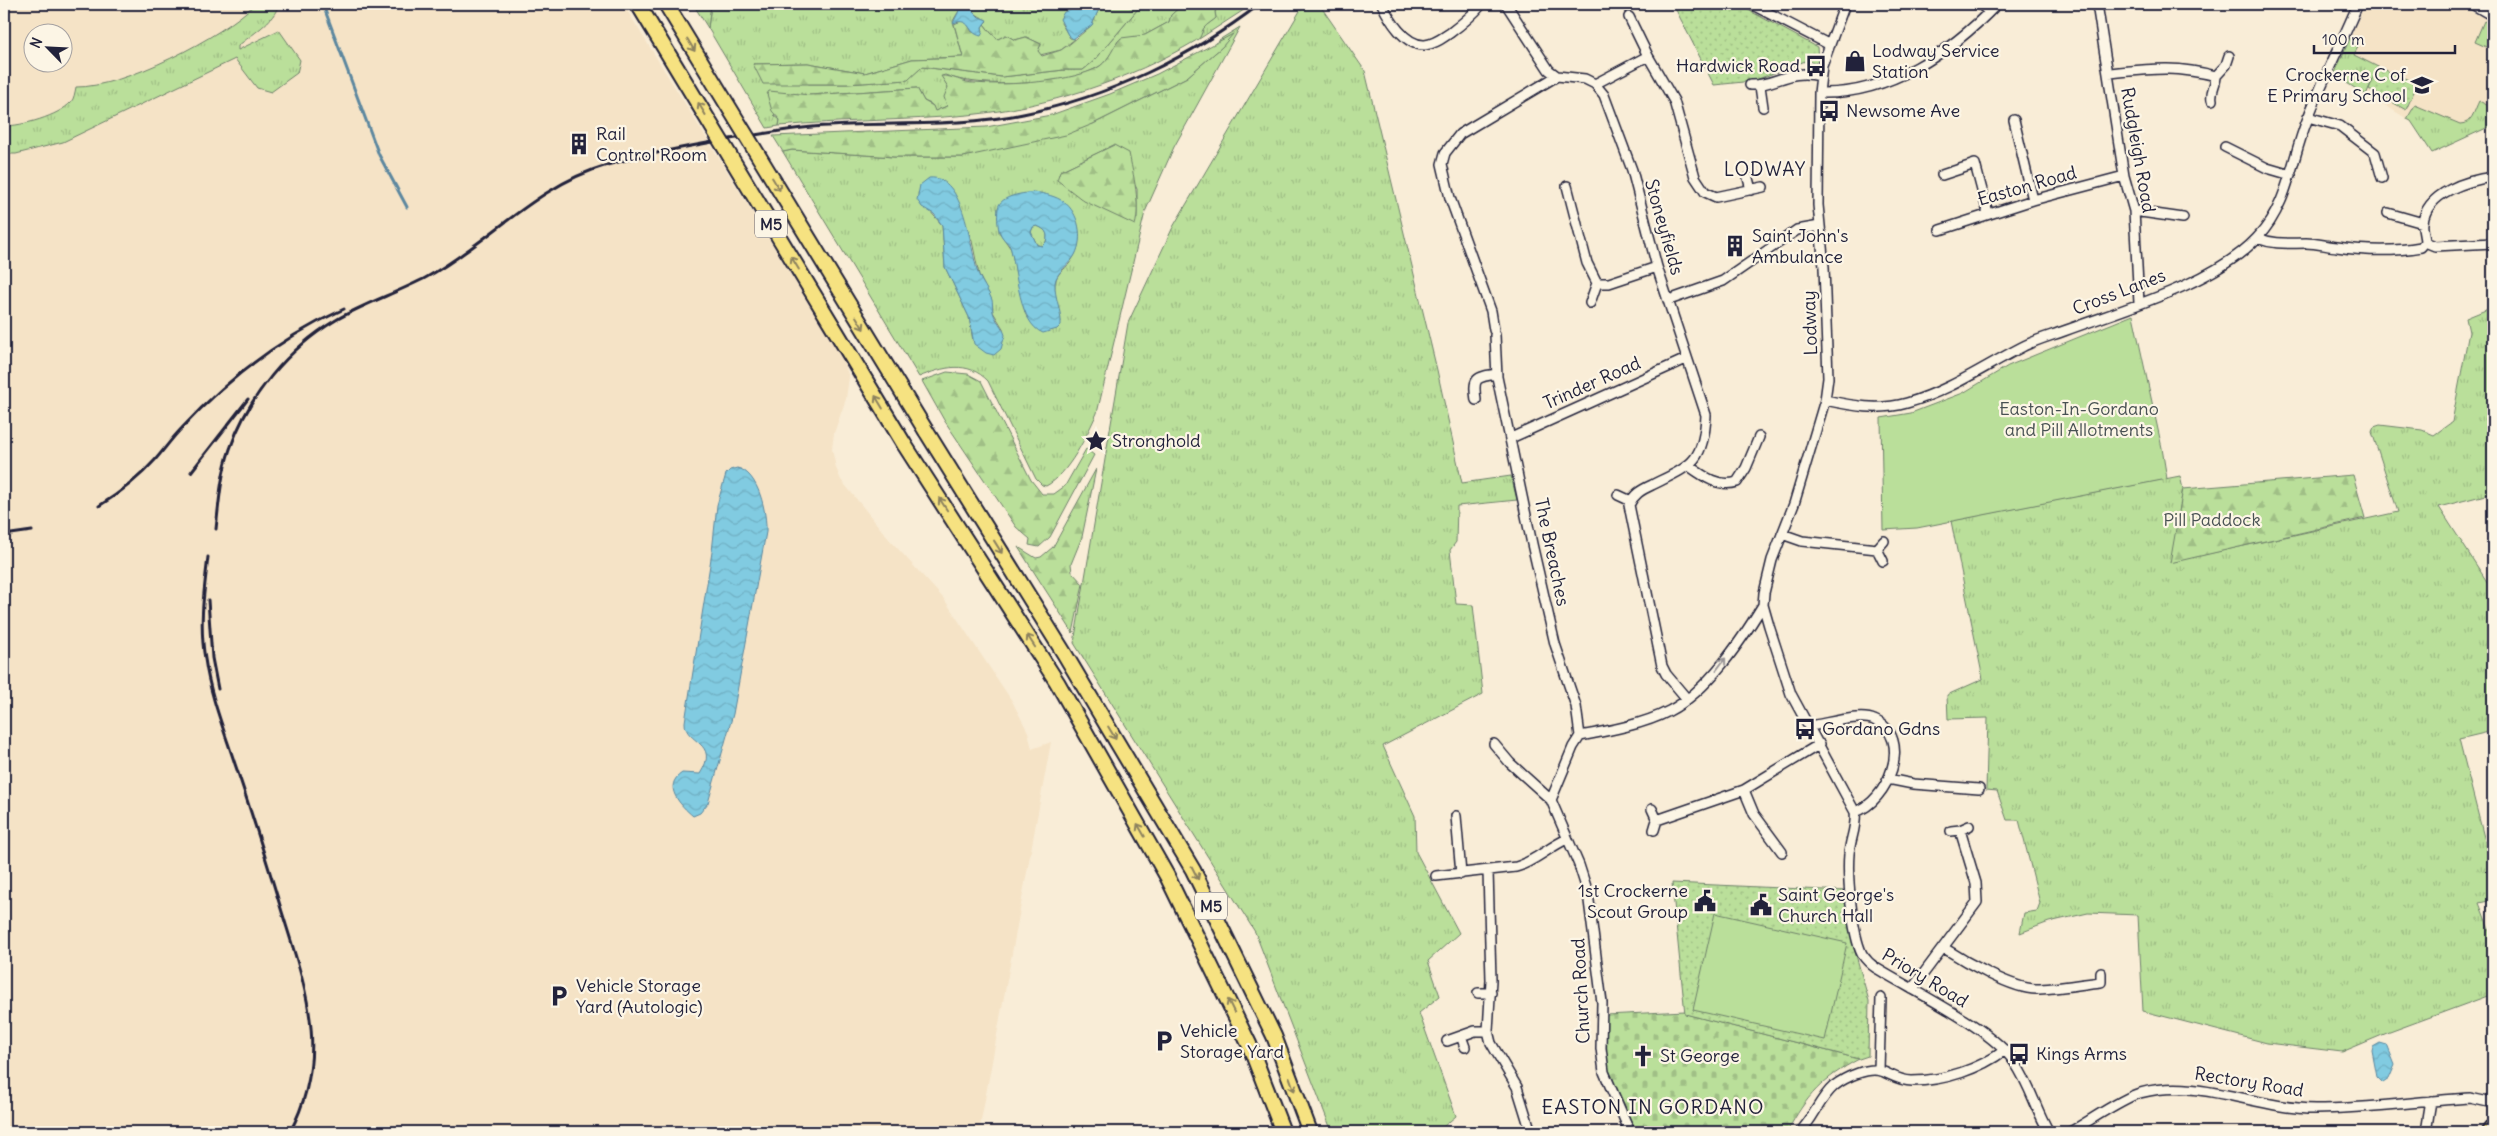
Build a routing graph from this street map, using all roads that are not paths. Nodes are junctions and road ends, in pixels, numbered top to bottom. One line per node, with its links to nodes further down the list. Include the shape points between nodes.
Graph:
1 (638, 4): 106 (highway, M5, one-way to 1, bridge, via 1249,1044 1167,876 1079,720 904,444)
2 (666, 4): 107 (highway, M5, one-way to 107, bridge, via 1064,653 1193,870 1274,1036)
3 (1382, 4): 4 (street, via 1402,33 1424,45 1435,43 1467,21)
4 (1482, 4)
5 (1506, 4): 20 (street, via 1549,70)
6 (1751, 4): 16 (street)
7 (1845, 4): 16 (street, Lodway)
8 (1980, 4): 13 (street)
9 (1997, 4): 13 (street)
10 (2097, 4): 19 (street, Rudgleigh Road)
11 (2358, 4): 29 (street, Cross Lanes)
12 (2472, 4): 14 (street)
13 (1989, 12): 26 (street, via 1943,53 1901,75 1856,91)
14 (2493, 16)
15 (1629, 17): 17 (street)
16 (1830, 45): 21 (street, Lodway)
17 (1648, 56): 23 (street); 40 (street, via 1674,102 1696,176 1704,192 1716,197)
18 (2228, 56): 22 (street, via 2226,65)
19 (2108, 73): 22 (street, via 2165,67); 34 (street, Rudgleigh Road)
20 (1557, 76): 23 (street, via 1581,78); 58 (street, The Breaches, via 1460,134 1444,153 1442,164 1450,198 1491,311)
21 (1820, 76): 25 (street, via 1803,72 1790,74); 26 (street, Lodway)
22 (2216, 76): 27 (street)
23 (1595, 84): 52 (street, Stoneyfields, via 1606,100 1632,170)
24 (1750, 85): 25 (street)
25 (1760, 86): 28 (street)
26 (1819, 93): 47 (street, Lodway)
27 (2212, 100)
28 (1763, 106)
29 (2308, 117): 33 (street, Cross Lanes); 37 (street, via 2340,126 2375,154)
30 (2014, 120): 41 (street)
31 (2225, 148): 33 (street)
32 (1942, 175): 43 (street, via 1975,164)
33 (2291, 175): 49 (street, Cross Lanes, via 2274,215)
34 (2124, 176): 41 (street, Easton Road); 42 (street, Rudgleigh Road)
35 (2493, 176): 46 (street, via 2441,195 2428,208)
36 (1748, 178): 40 (street)
37 (2382, 178)
38 (1567, 186): 53 (street)
39 (1763, 187): 40 (street)
40 (1751, 190)
41 (2033, 200): 43 (street, Easton Road)
42 (2134, 211): 45 (street); 56 (street, Rudgleigh Road)
43 (1988, 213): 48 (street, Easton Road)
44 (2388, 213): 46 (street)
45 (2183, 218)
46 (2423, 223): 50 (street)
47 (1820, 226): 54 (street, via 1797,230 1723,281); 60 (street, Lodway, via 1828,378)
48 (1940, 230)
49 (2257, 238): 50 (street, via 2269,243 2307,243 2384,251 2421,247); 56 (street, Cross Lanes, via 2229,262 2200,278)
50 (2425, 242): 51 (street, via 2435,246)
51 (2493, 243)
52 (1657, 267): 53 (street); 54 (street, Stoneyfields)
53 (1597, 283): 55 (street)
54 (1669, 300): 57 (street, Stoneyfields)
55 (1590, 303)
56 (2139, 303): 60 (street, Cross Lanes, via 2023,346 1942,391 1907,403 1874,408)
57 (1686, 359): 62 (street, Trinder Road); 63 (street, Stoneyfields, via 1706,415 1703,440)
58 (1497, 374): 59 (street, via 1476,380); 62 (street, The Breaches)
59 (1476, 400)
60 (1824, 400): 66 (street, Lodway)
61 (1759, 437): 63 (street, via 1737,482 1723,484 1714,481)
62 (1511, 438): 73 (street, The Breaches, via 1555,644 1576,706)
63 (1689, 466): 65 (street, via 1638,492)
64 (1618, 495): 65 (street)
65 (1631, 501): 71 (street, via 1629,514 1662,666)
66 (1782, 534): 68 (street, via 1802,541); 70 (street, Lodway, via 1767,578)
67 (1884, 541): 68 (street)
68 (1877, 549): 69 (street)
69 (1883, 561)
70 (1763, 605): 71 (street, one-way to 70, via 1710,678); 72 (street, via 1783,675)
71 (1687, 698): 73 (street, via 1669,711 1626,726)
72 (1809, 726): 75 (street); 76 (street, via 1860,718 1882,724 1894,742 1895,758)
73 (1580, 736): 79 (street)
74 (1494, 744): 79 (street)
75 (1820, 744): 78 (street); 81 (street)
76 (1888, 779): 77 (street); 81 (street, via 1872,804)
77 (1979, 789)
78 (1744, 790): 83 (street); 87 (street, via 1754,814 1779,848)
79 (1551, 800): 86 (street, Church Road)
80 (1652, 809): 83 (street)
81 (1855, 812): 93 (street, Priory Road, via 1848,862 1855,935 1868,962)
82 (1456, 816): 89 (street)
83 (1658, 820): 85 (street)
84 (1960, 829): 91 (street, via 1976,883 1976,902)
85 (1654, 830)
86 (1567, 839): 88 (street, via 1552,845 1528,864); 109 (street, Church Road, via 1588,893 1602,1003 1604,1072)
87 (1769, 852)
88 (1488, 872): 89 (street); 95 (street)
89 (1461, 874): 90 (street)
90 (1436, 876)
91 (1944, 948): 92 (street, via 2023,987 2035,989); 93 (street)
92 (2101, 982)
93 (1912, 988): 101 (street, Priory Road)
94 (1478, 993): 95 (street)
95 (1491, 993): 97 (street)
96 (1881, 998): 102 (street)
97 (1488, 1030): 98 (street); 108 (street, via 1491,1043 1517,1087)
98 (1461, 1036): 99 (street); 100 (street)
99 (1447, 1041)
100 (1466, 1047)
101 (2005, 1050): 102 (street, via 1949,1076 1923,1080 1898,1078); 111 (street, Priory Road, via 2026,1081)
102 (1879, 1070): 110 (street, via 1855,1075 1835,1086 1825,1095)
103 (2432, 1101): 104 (street, Rectory Road, via 2470,1098); 112 (street, Rectory Road, via 2313,1109 2257,1103 2195,1088 2166,1088 2138,1094); 113 (street)
104 (2493, 1103)
105 (2493, 1124): 114 (main road)
106 (1283, 1132)
107 (1310, 1132)
108 (1529, 1132)
109 (1630, 1132)
110 (1800, 1132)
111 (2049, 1132)
112 (2070, 1132)
113 (2426, 1132)
114 (2487, 1132)

